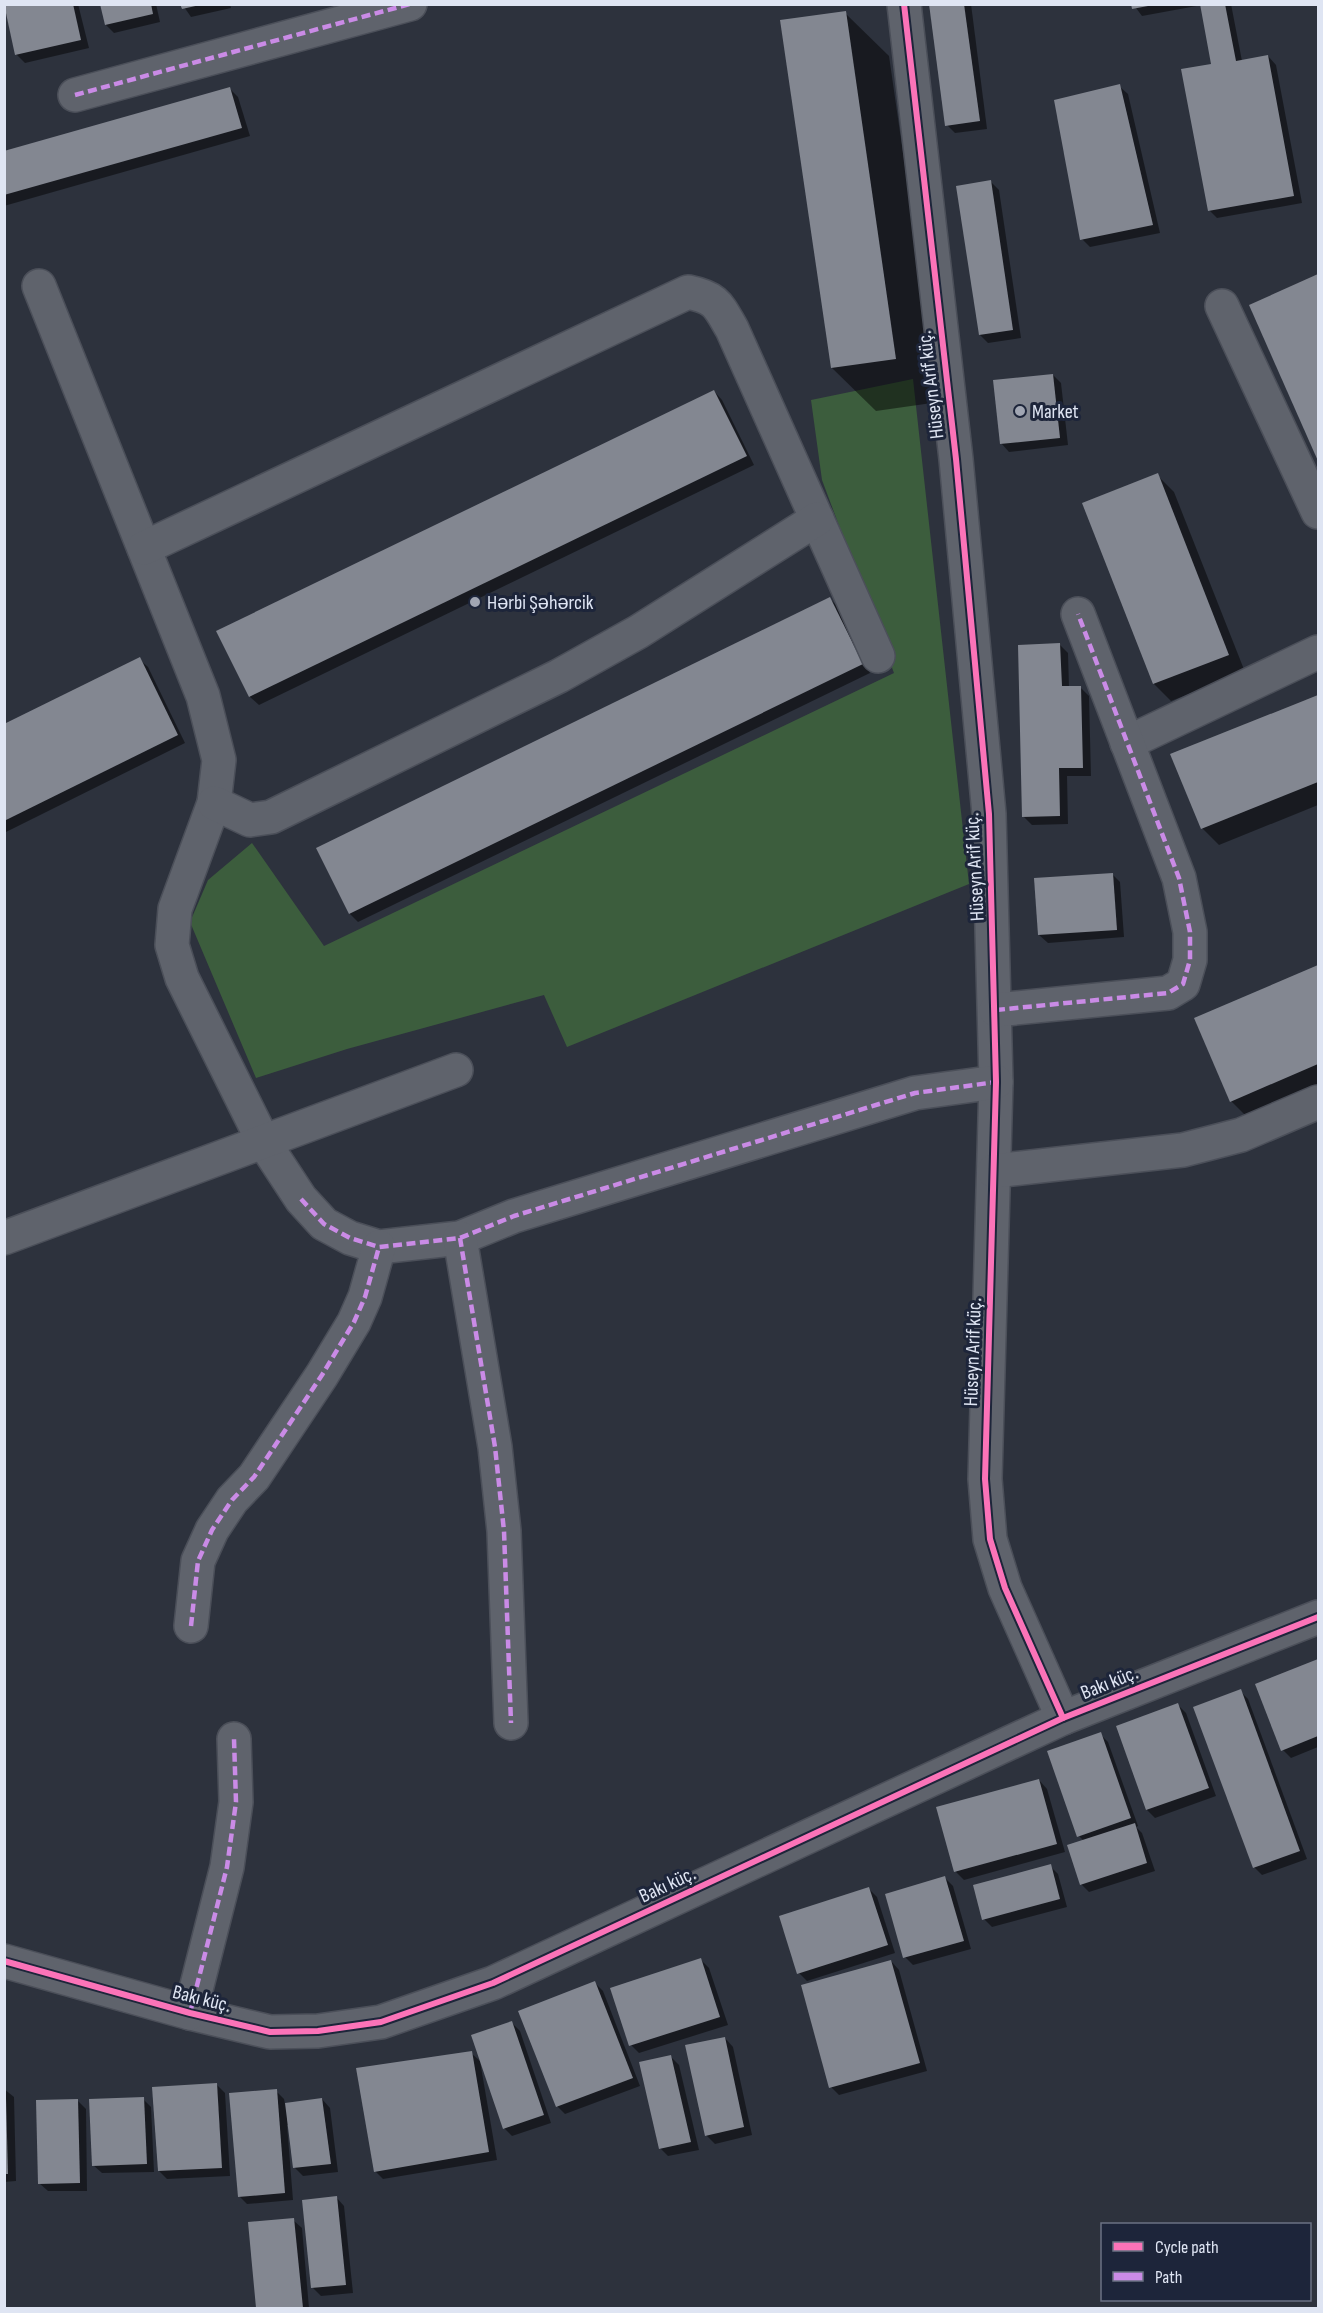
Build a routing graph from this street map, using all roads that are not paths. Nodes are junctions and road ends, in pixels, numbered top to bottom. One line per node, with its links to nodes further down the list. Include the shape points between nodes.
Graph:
1 (410, 4): 3 (street)
2 (904, 4): 14 (street, Hüseyn Arif küç., via 956,459 989,814)
3 (75, 95)
4 (39, 286): 8 (street)
5 (1222, 306): 6 (street)
6 (1318, 512)
7 (818, 519): 8 (street, via 732,329 708,296 688,292); 11 (street); 13 (street, via 638,632 569,670 271,818 250,820)
8 (144, 548): 13 (street, via 203,696 219,760)
9 (1078, 614): 12 (street)
10 (1318, 652): 12 (street)
11 (878, 656)
12 (1127, 743): 14 (street, via 1179,878 1190,932 1190,960 1183,984 1168,993)
13 (214, 803): 18 (street, via 175,909 172,945 182,978)
14 (996, 1010): 16 (street, Hüseyn Arif küç.)
15 (456, 1070): 18 (street)
16 (996, 1082): 19 (street, Hüseyn Arif küç.); 21 (street, via 915,1093 514,1216)
17 (1318, 1102): 19 (street, via 1241,1135 1183,1150)
18 (263, 1141): 20 (street); 22 (street, via 301,1199 324,1224)
19 (994, 1171): 25 (street, Hüseyn Arif küç., via 984,1479 990,1539 1005,1588)
20 (4, 1238)
21 (460, 1238): 22 (street); 26 (street, via 495,1447 504,1531)
22 (379, 1247): 24 (street, via 354,1322 260,1468 212,1530 198,1560)
23 (1318, 1617): 25 (street, Bakı küç.)
24 (191, 1626)
25 (1063, 1718): 29 (street, Bakı küç., via 493,1983 381,2022 318,2031 270,2032)
26 (511, 1723)
27 (234, 1739): 29 (street, via 236,1802 227,1867)
28 (4, 1961): 29 (street, Bakı küç.)
29 (190, 2013)

